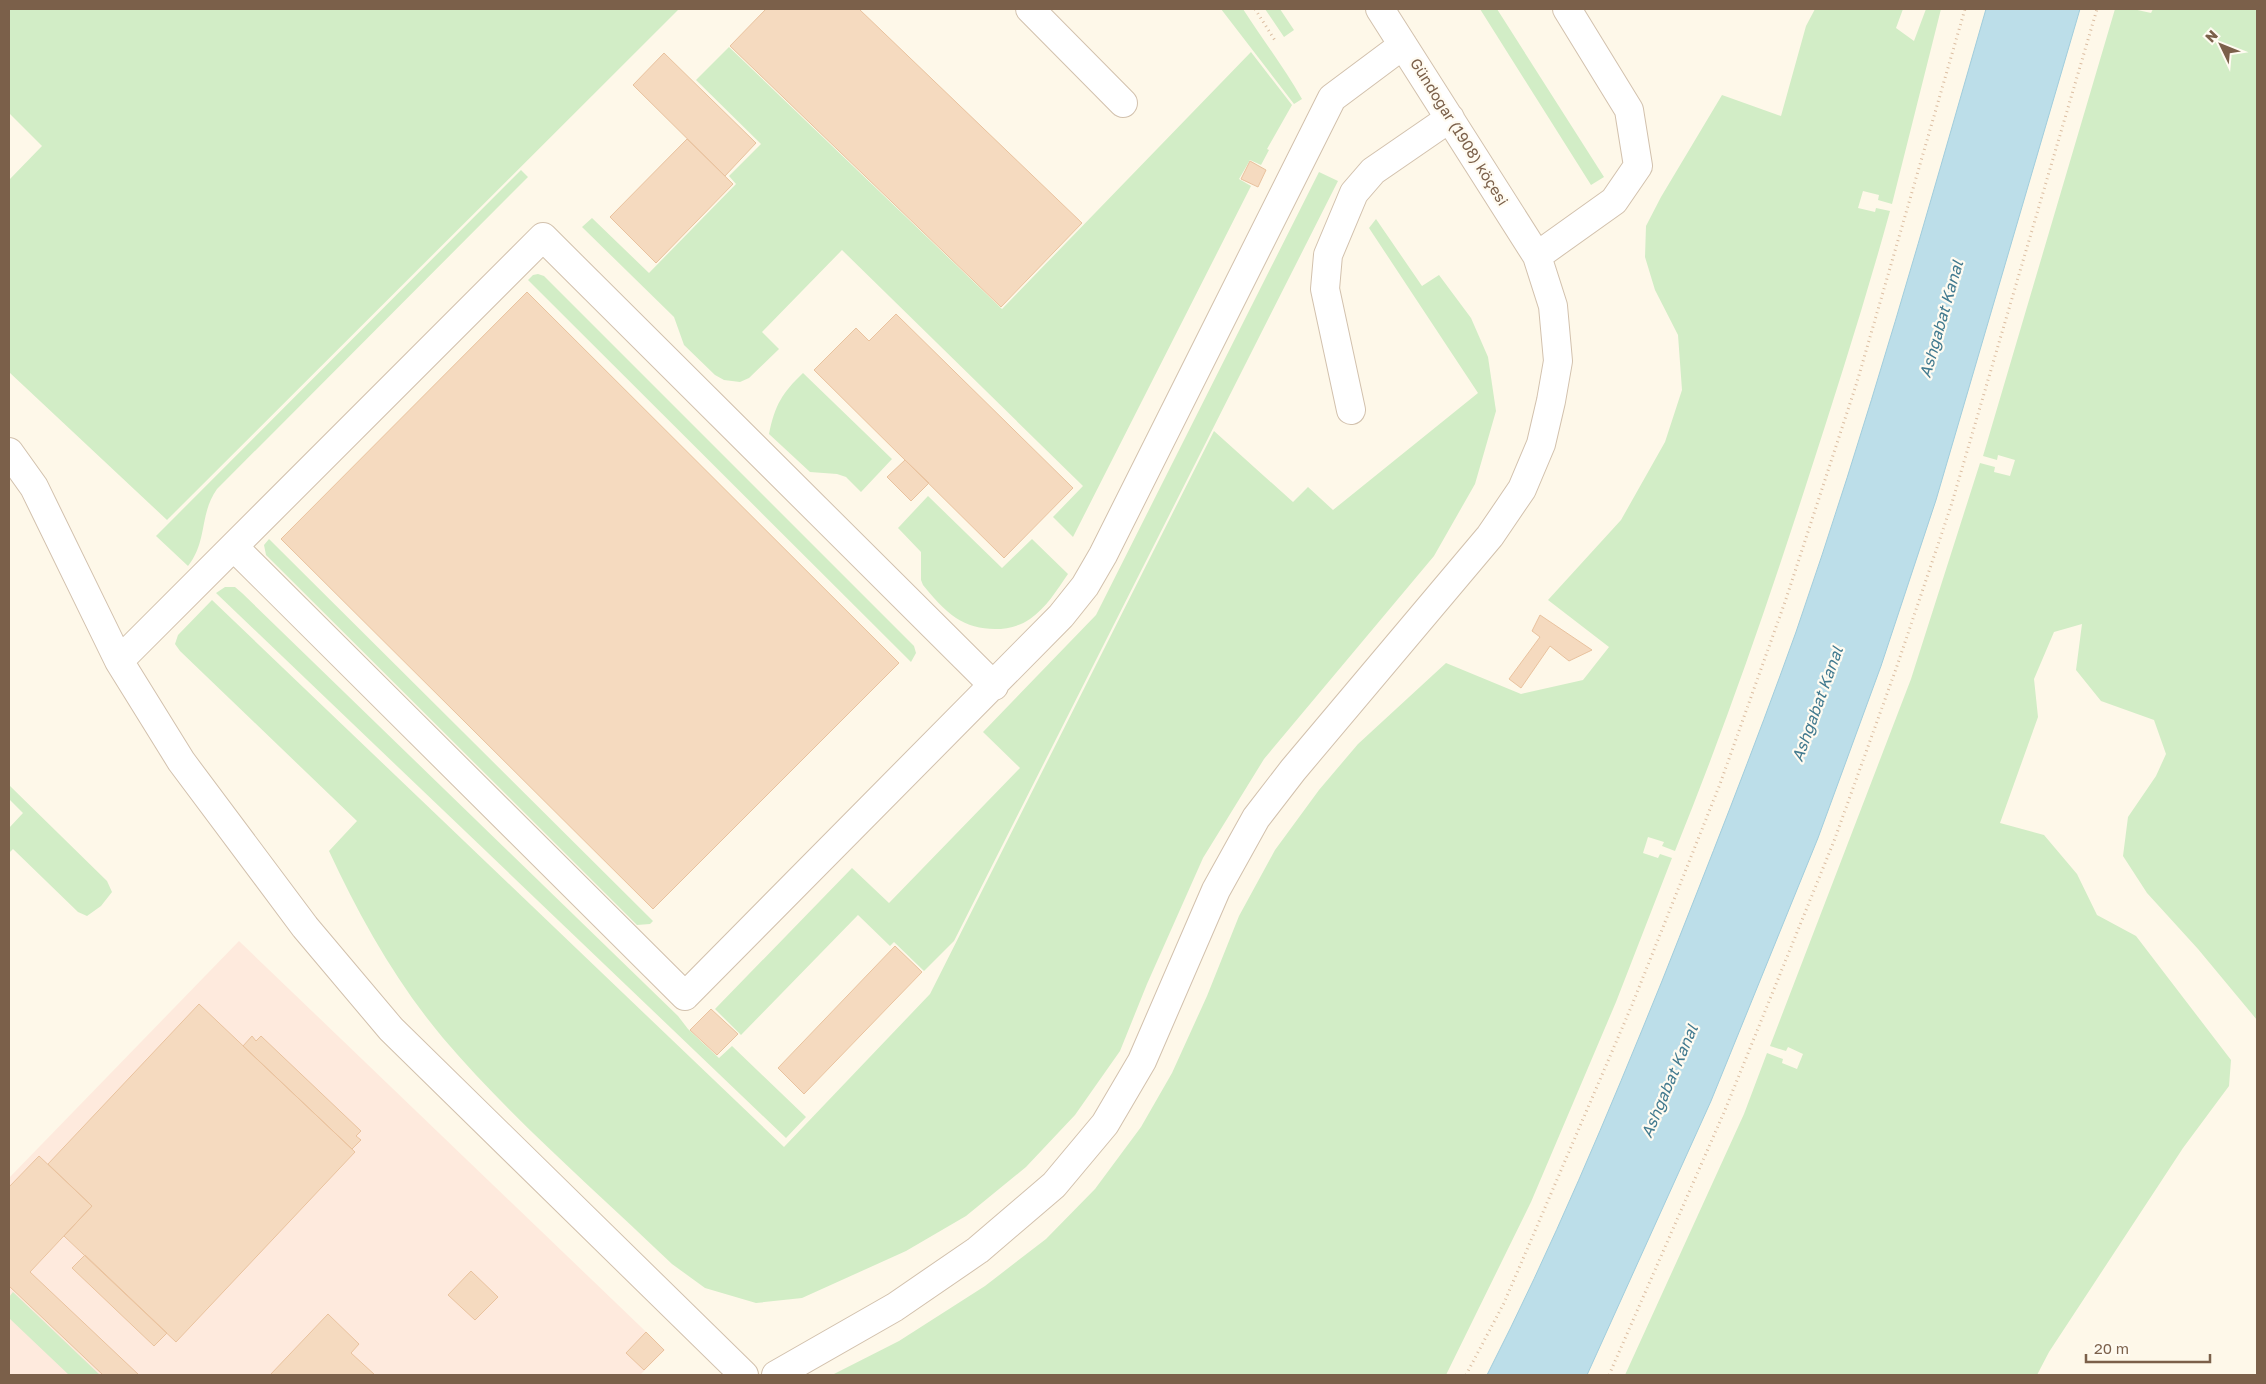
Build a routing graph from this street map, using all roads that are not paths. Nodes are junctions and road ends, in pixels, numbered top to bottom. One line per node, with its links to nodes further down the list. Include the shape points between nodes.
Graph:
1 (1030, 9): 5 (street)
2 (1380, 9): 4 (street, Gündogar (1908) köçesi)
3 (1567, 9): 7 (street, via 1629,110 1638,166 1614,201)
4 (1403, 45): 6 (street, Gündogar (1908) köçesi); 12 (street, via 1332,98 1094,571 1061,616)
5 (1123, 103)
6 (1450, 118): 7 (street, Gündogar (1908) köçesi); 8 (street, via 1373,171 1354,193 1328,255 1325,289)
7 (1537, 256): 14 (street, Gündogar (1908) köçesi, via 1552,306 1558,361 1541,444 1522,489 1490,536 1256,818 1216,890 1142,1061 1105,1124 1054,1185 978,1250 895,1307)
8 (1351, 410)
9 (9, 452): 11 (street, via 34,487)
10 (234, 546): 11 (street); 12 (street, via 543,237); 12 (street, via 685,996)
11 (119, 661): 13 (street, via 181,761 305,927 391,1029)
12 (994, 686)
13 (744, 1375)
14 (776, 1375)

